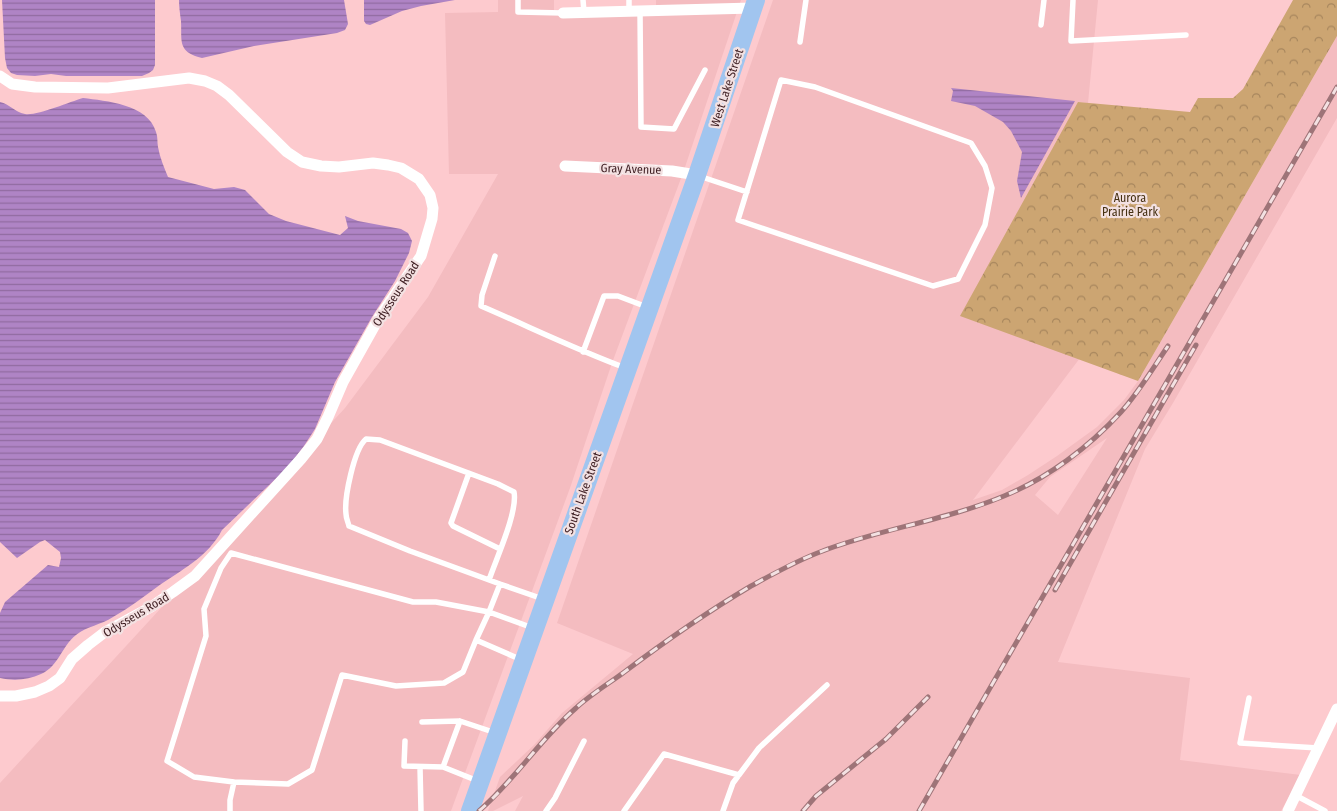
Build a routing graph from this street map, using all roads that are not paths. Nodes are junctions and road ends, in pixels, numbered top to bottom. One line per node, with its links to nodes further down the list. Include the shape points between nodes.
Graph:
1 (518, 0): 10 (lane, via 518,12)
2 (583, 0): 9 (lane)
3 (806, 0): 13 (lane)
4 (1044, 0): 11 (lane)
5 (1073, 0): 12 (lane, via 1071,41)
6 (754, 4): 7 (street); 17 (main road, West Lake Street)
7 (669, 5): 8 (street)
8 (633, 7): 9 (street); 14 (lane, via 641,127 674,129)
9 (584, 12): 10 (street)
10 (563, 13)
11 (1041, 25)
12 (1186, 35)
13 (800, 42)
14 (705, 70)
15 (0, 76): 33 (street, Odysseus Road, via 12,84 35,87 108,88 189,78 205,81 229,95 287,152 302,162 339,167 373,163 401,168 419,179 430,195 433,208 420,256 380,316 343,382 317,439 301,459 194,576 151,607 88,644 60,678 49,686 16,696)
16 (565, 166): 17 (street, Gray Avenue, via 672,170)
17 (697, 175): 18 (lane); 20 (main road, South Lake Street)
18 (747, 192): 18 (lane, via 781,80 816,87 971,143 985,166 992,188 985,225 958,279 933,286 738,220)
19 (495, 256): 21 (lane, via 481,306)
20 (650, 308): 21 (lane, via 618,296 604,296); 22 (main road, South Lake Street)
21 (583, 352): 22 (lane)
22 (628, 368): 27 (main road, South Lake Street)
23 (469, 473): 24 (lane, via 514,492 511,515); 24 (lane, via 451,523); 25 (lane, via 380,440 366,439 361,443 350,475 345,514 349,526)
24 (500, 549): 25 (lane)
25 (489, 580): 26 (lane)
26 (500, 584): 27 (lane); 28 (lane)
27 (545, 600): 29 (main road, South Lake Street)
28 (489, 612): 29 (lane); 30 (lane); 45 (lane, via 436,602 413,602 231,553 204,609 206,636 167,761 194,777)
29 (535, 628): 31 (main road, South Lake Street)
30 (476, 640): 31 (lane); 45 (lane, via 463,672 444,683 396,686 342,675 312,770 288,784)
31 (524, 661): 38 (main road, South Lake Street)
32 (827, 685): 44 (lane, via 759,748)
33 (0, 696)
34 (1248, 698): 41 (lane, via 1240,742)
35 (1337, 709): 41 (street)
36 (460, 721): 37 (lane); 38 (lane); 43 (lane)
37 (422, 722)
38 (498, 734): 46 (main road, South Lake Street)
39 (405, 740): 42 (lane, via 404,766)
40 (584, 742): 51 (lane)
41 (1318, 748): 47 (street)
42 (420, 767): 43 (lane); 49 (lane)
43 (443, 767): 46 (lane)
44 (739, 775): 52 (lane, via 664,754); 53 (lane)
45 (234, 782): 48 (lane)
46 (480, 782): 50 (main road, South Lake Street)
47 (1295, 795): 54 (street); 55 (lane)
48 (230, 811)
49 (421, 811)
50 (470, 811)
51 (546, 811)
52 (624, 811)
53 (723, 811)
54 (1288, 811)
55 (1325, 811)

